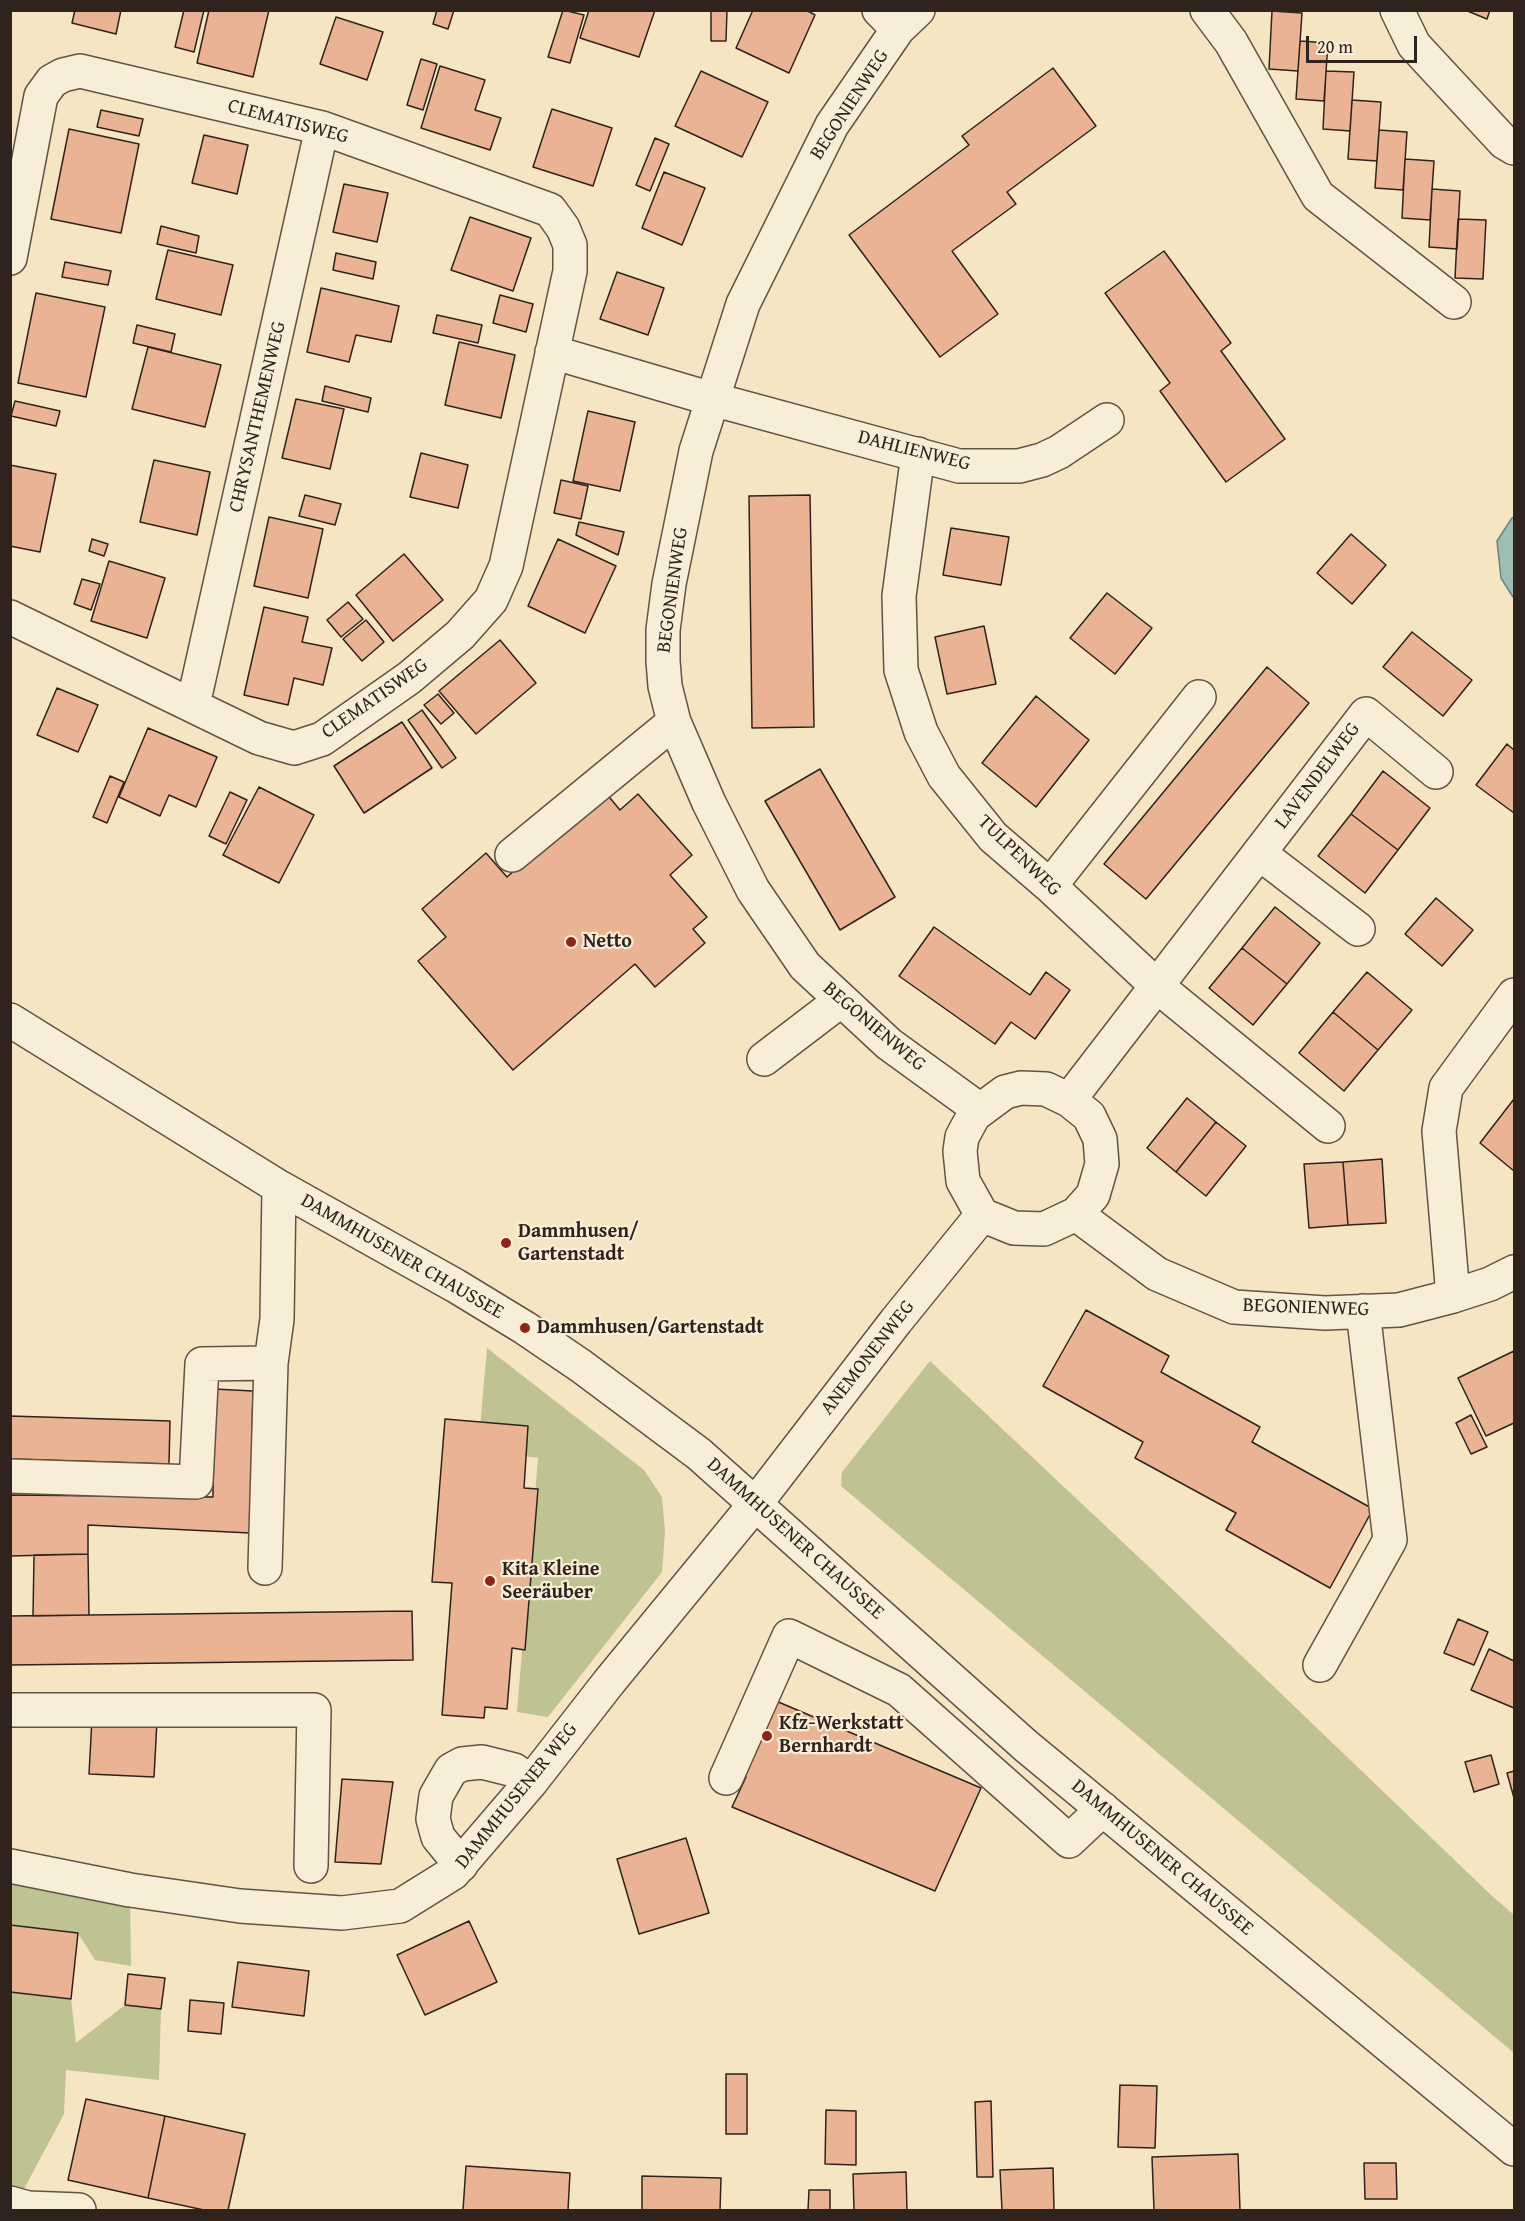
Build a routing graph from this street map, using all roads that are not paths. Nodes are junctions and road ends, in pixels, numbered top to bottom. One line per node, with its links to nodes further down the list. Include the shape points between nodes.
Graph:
1 (1207, 10): 7 (street, via 1231,42 1318,196)
2 (1397, 10): 5 (street, via 1414,45 1504,142)
3 (898, 17): 9 (street, BEGONIENWEG, via 832,125 795,196 743,304)
4 (322, 128): 6 (street, CLEMATISWEG, via 98,74 80,71 63,75 52,81 41,96); 8 (street, CLEMATISWEG, via 550,210 570,245 570,271); 14 (street, CHRYSANTHEMENWEG)
5 (1515, 148)
6 (10, 258)
7 (1454, 302)
8 (552, 352): 9 (street); 14 (street, CLEMATISWEG, via 506,566 491,600 460,635 409,678 322,739 294,748 259,738)
9 (712, 399): 11 (street, DAHLIENWEG); 15 (street, BEGONIENWEG, via 696,451 663,630 665,686)
10 (1107, 420): 11 (street, DAHLIENWEG, via 1059,452 1019,466 959,466)
11 (918, 454): 19 (street, TULPENWEG, via 899,596 901,670 921,732 944,776 993,837)
12 (10, 617): 14 (street, CLEMATISWEG)
13 (1199, 697): 19 (street)
14 (193, 705)
15 (674, 722): 18 (street); 23 (street, BEGONIENWEG, via 753,890 805,966)
16 (1436, 772): 17 (street, LAVENDELWEG, via 1366,714)
17 (1259, 853): 20 (street); 21 (street, LAVENDELWEG)
18 (512, 855)
19 (1050, 886): 21 (street, TULPENWEG)
20 (1358, 929)
21 (1157, 986): 26 (street, LAVENDELWEG); 28 (street)
22 (1515, 995): 33 (street, via 1446,1088 1439,1131)
23 (840, 1000): 25 (street); 27 (street, BEGONIENWEG, via 889,1044)
24 (10, 1020): 29 (street, DAMMHUSENER CHAUSSEE)
25 (764, 1059)
26 (1069, 1100): 27 (street, via 1046,1089 1021,1088 1005,1092); 30 (street, via 1089,1116 1100,1139 1102,1164 1093,1195)
27 (980, 1110): 31 (street, via 962,1137 960,1151 963,1181)
28 (1328, 1126)
29 (279, 1187): 35 (street, via 277,1319); 37 (street, DAMMHUSENER CHAUSSEE, via 525,1328 690,1447)
30 (1076, 1214): 31 (street, via 1044,1229 1014,1228); 34 (street, BEGONIENWEG, via 1158,1274 1234,1307 1325,1313)
31 (982, 1215): 37 (street, ANEMONENWEG)
32 (1515, 1272): 33 (street, BEGONIENWEG)
33 (1453, 1296): 34 (street, BEGONIENWEG, via 1398,1310)
34 (1363, 1311): 39 (street, via 1390,1540)
35 (272, 1364): 36 (street, via 202,1364 196,1482); 38 (street)
36 (10, 1476)
37 (756, 1503): 42 (street, DAMMHUSENER WEG); 43 (street, DAMMHUSENER CHAUSSEE, via 1026,1746)
38 (265, 1569)
39 (1320, 1665)
40 (10, 1710): 46 (street, via 314,1710)
41 (726, 1778): 43 (street, via 789,1636 899,1690 1069,1841)
42 (531, 1782): 44 (street, DAMMHUSENER WEG); 44 (street, via 514,1770 482,1762 462,1764 451,1770 436,1796 433,1819 438,1837)
43 (1103, 1809): 47 (street, DAMMHUSENER CHAUSSEE)
44 (461, 1864): 45 (street, DAMMHUSENER WEG, via 400,1906 342,1913 240,1906 130,1890)
45 (10, 1866)
46 (311, 1866)
47 (1515, 2149)
48 (10, 2203): 49 (street)
49 (79, 2211)

